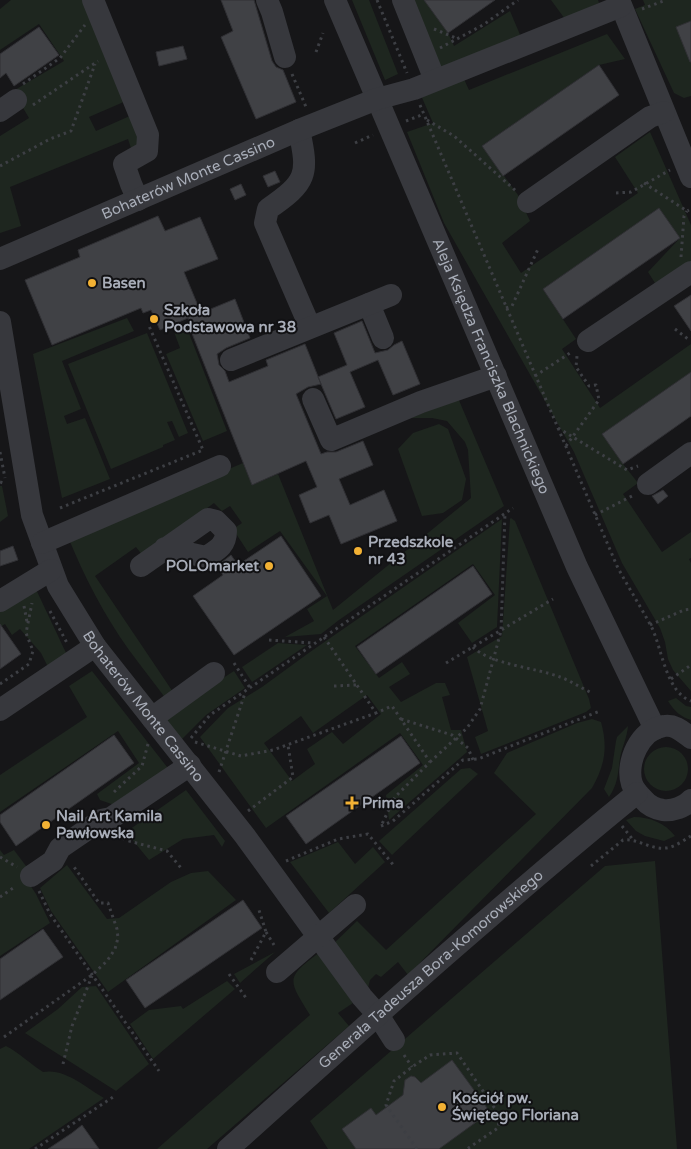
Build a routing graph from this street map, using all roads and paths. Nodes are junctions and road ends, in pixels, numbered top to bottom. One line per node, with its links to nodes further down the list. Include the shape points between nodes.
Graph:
1 (93, 0): 12 (street)
2 (268, 0): 15 (street)
3 (335, 0): 20 (street, Aleja Księdza Franciszka Blachnickiego)
4 (377, 0): 16 (path)
5 (403, 0): 14 (street)
6 (518, 0): 14 (path, via 483,25)
7 (666, 0): 8 (path)
8 (660, 1): 9 (path)
9 (622, 7): 18 (street, Bohaterów Monte Cassino); 22 (street)
10 (86, 24): 21 (path, via 60,58 16,89)
11 (323, 33): 13 (path)
12 (106, 50): 21 (path, via 29,108); 25 (path, via 71,132 50,139); 29 (street, via 148,135 147,151 124,164)
13 (316, 52)
14 (426, 55): 16 (path); 18 (street)
15 (285, 57)
16 (404, 65): 19 (path)
17 (295, 80): 24 (path)
18 (436, 80): 19 (street, Bohaterów Monte Cassino)
19 (414, 89): 20 (street, Bohaterów Monte Cassino); 23 (path)
20 (377, 99): 24 (street, Bohaterów Monte Cassino); 46 (street, Aleja Księdza Franciszka Blachnickiego)
21 (8, 106)
22 (664, 112): 26 (street); 30 (street, via 650,117)
23 (426, 120): 30 (path, via 459,140); 36 (path)
24 (304, 121): 29 (street, Bohaterów Monte Cassino); 39 (street, via 305,171 300,182 268,209 265,223)
25 (0, 166)
26 (681, 173): 27 (path)
27 (644, 183): 28 (path, via 631,192); 33 (path, via 688,210 684,216)
28 (616, 193)
29 (138, 200): 32 (street, Bohaterów Monte Cassino)
30 (528, 202)
31 (538, 248): 36 (path, via 512,306)
32 (0, 259)
33 (685, 276): 43 (street)
34 (391, 295): 35 (street)
35 (369, 304): 39 (street); 41 (street)
36 (506, 308): 47 (path)
37 (0, 322): 44 (street, Bohaterów Monte Cassino)
38 (149, 326): 57 (path, via 203,450)
39 (310, 327): 45 (street)
40 (675, 329): 42 (path)
41 (383, 338)
42 (691, 338)
43 (588, 341)
44 (2, 345): 61 (street, Bohaterów Monte Cassino, via 32,515)
45 (231, 360)
46 (496, 376): 48 (street, via 421,402 331,440); 93 (street, Aleja Księdza Franciszka Blachnickiego, via 577,567)
47 (535, 376): 49 (path); 50 (path, via 579,348 576,367 588,386 596,385 599,400)
48 (313, 399)
49 (558, 428): 50 (path); 51 (path)
50 (572, 437): 51 (path); 54 (path, via 627,470)
51 (565, 446): 60 (path)
52 (691, 453): 54 (street)
53 (220, 466): 61 (street)
54 (646, 474): 60 (path, via 644,490)
55 (0, 482): 56 (path)
56 (6, 484)
57 (60, 508)
58 (513, 508): 59 (path)
59 (505, 513): 70 (path); 71 (path)
60 (595, 515): 69 (path, via 622,578)
61 (42, 543): 64 (street, Bohaterów Monte Cassino)
62 (165, 548): 63 (street)
63 (141, 566)
64 (52, 570): 67 (street); 74 (street, Bohaterów Monte Cassino, via 58,586)
65 (553, 599): 70 (path)
66 (33, 600): 81 (path, via 26,633 33,651 29,664)
67 (0, 601)
68 (691, 609): 69 (path)
69 (650, 625): 80 (path)
70 (501, 631): 75 (path); 76 (path)
71 (324, 637): 73 (path); 82 (path)
72 (269, 640): 73 (path)
73 (314, 643): 84 (path)
74 (95, 646): 88 (street); 92 (street, Bohaterów Monte Cassino)
75 (473, 647): 76 (path, via 478,653); 77 (path)
76 (493, 658): 86 (path, via 560,677); 96 (path, via 480,709)
77 (446, 663)
78 (691, 665): 80 (path)
79 (224, 668): 84 (path); 92 (street)
80 (671, 679): 87 (path, via 680,694)
81 (0, 684)
82 (357, 685): 83 (path); 90 (path)
83 (334, 686)
84 (250, 688): 85 (path)
85 (245, 691): 94 (path, via 210,715); 99 (path)
86 (592, 693)
87 (691, 701)
88 (0, 710)
89 (600, 711): 100 (path)
90 (376, 713): 91 (path, via 392,706); 98 (path)
91 (402, 719): 96 (path); 101 (path)
92 (150, 728): 102 (street, Bohaterów Monte Cassino); 107 (path, via 142,766 102,803)
93 (655, 729): 95 (street, via 674,726); 104 (street, via 644,736 633,755 630,776)
94 (191, 738)
95 (691, 738)
96 (457, 739): 100 (path, via 468,748); 101 (path)
97 (195, 742): 99 (path)
98 (288, 745): 99 (path, via 241,756); 106 (path, via 293,777)
99 (226, 751): 103 (path)
100 (473, 760): 101 (path, via 464,760 393,821 381,826 395,797)
101 (430, 762)
102 (190, 765): 107 (street); 120 (street, Bohaterów Monte Cassino)
103 (219, 773)
104 (638, 793): 105 (street, via 646,802 662,810); 127 (street, Generała Tadeusza Bora-Komorowskiego, via 559,857)
105 (690, 807)
106 (247, 811)
107 (111, 818): 111 (street, via 101,820); 115 (path, via 126,840 168,851)
108 (620, 824): 110 (path)
109 (691, 836): 110 (path, via 665,848)
110 (634, 841): 113 (path, via 623,840)
111 (60, 848): 116 (street, via 53,861); 125 (path, via 98,903 108,903 117,929 115,949)
112 (285, 861): 114 (path, via 338,839 368,834)
113 (591, 866)
114 (395, 867)
115 (181, 868)
116 (32, 876): 125 (path, via 50,914)
117 (355, 905): 120 (street)
118 (259, 910): 119 (path)
119 (266, 932): 121 (path); 122 (path)
120 (318, 936): 123 (street); 127 (street, Bohaterów Monte Cassino)
121 (274, 945)
122 (251, 960)
123 (277, 972)
124 (228, 974): 126 (path)
125 (92, 975): 128 (path); 130 (path, via 72,1026); 131 (path)
126 (246, 998)
127 (378, 1015): 129 (street, Bohaterów Monte Cassino); 134 (street, Generała Tadeusza Bora-Komorowskiego)
128 (4, 1037)
129 (394, 1040)
130 (63, 1064)
131 (159, 1072)
132 (116, 1095): 133 (path)
133 (35, 1149)
134 (228, 1149)
135 (417, 1149): 136 (path, via 386,1105 394,1081 430,1055 457,1053 500,1116 498,1128)
136 (466, 1149)

